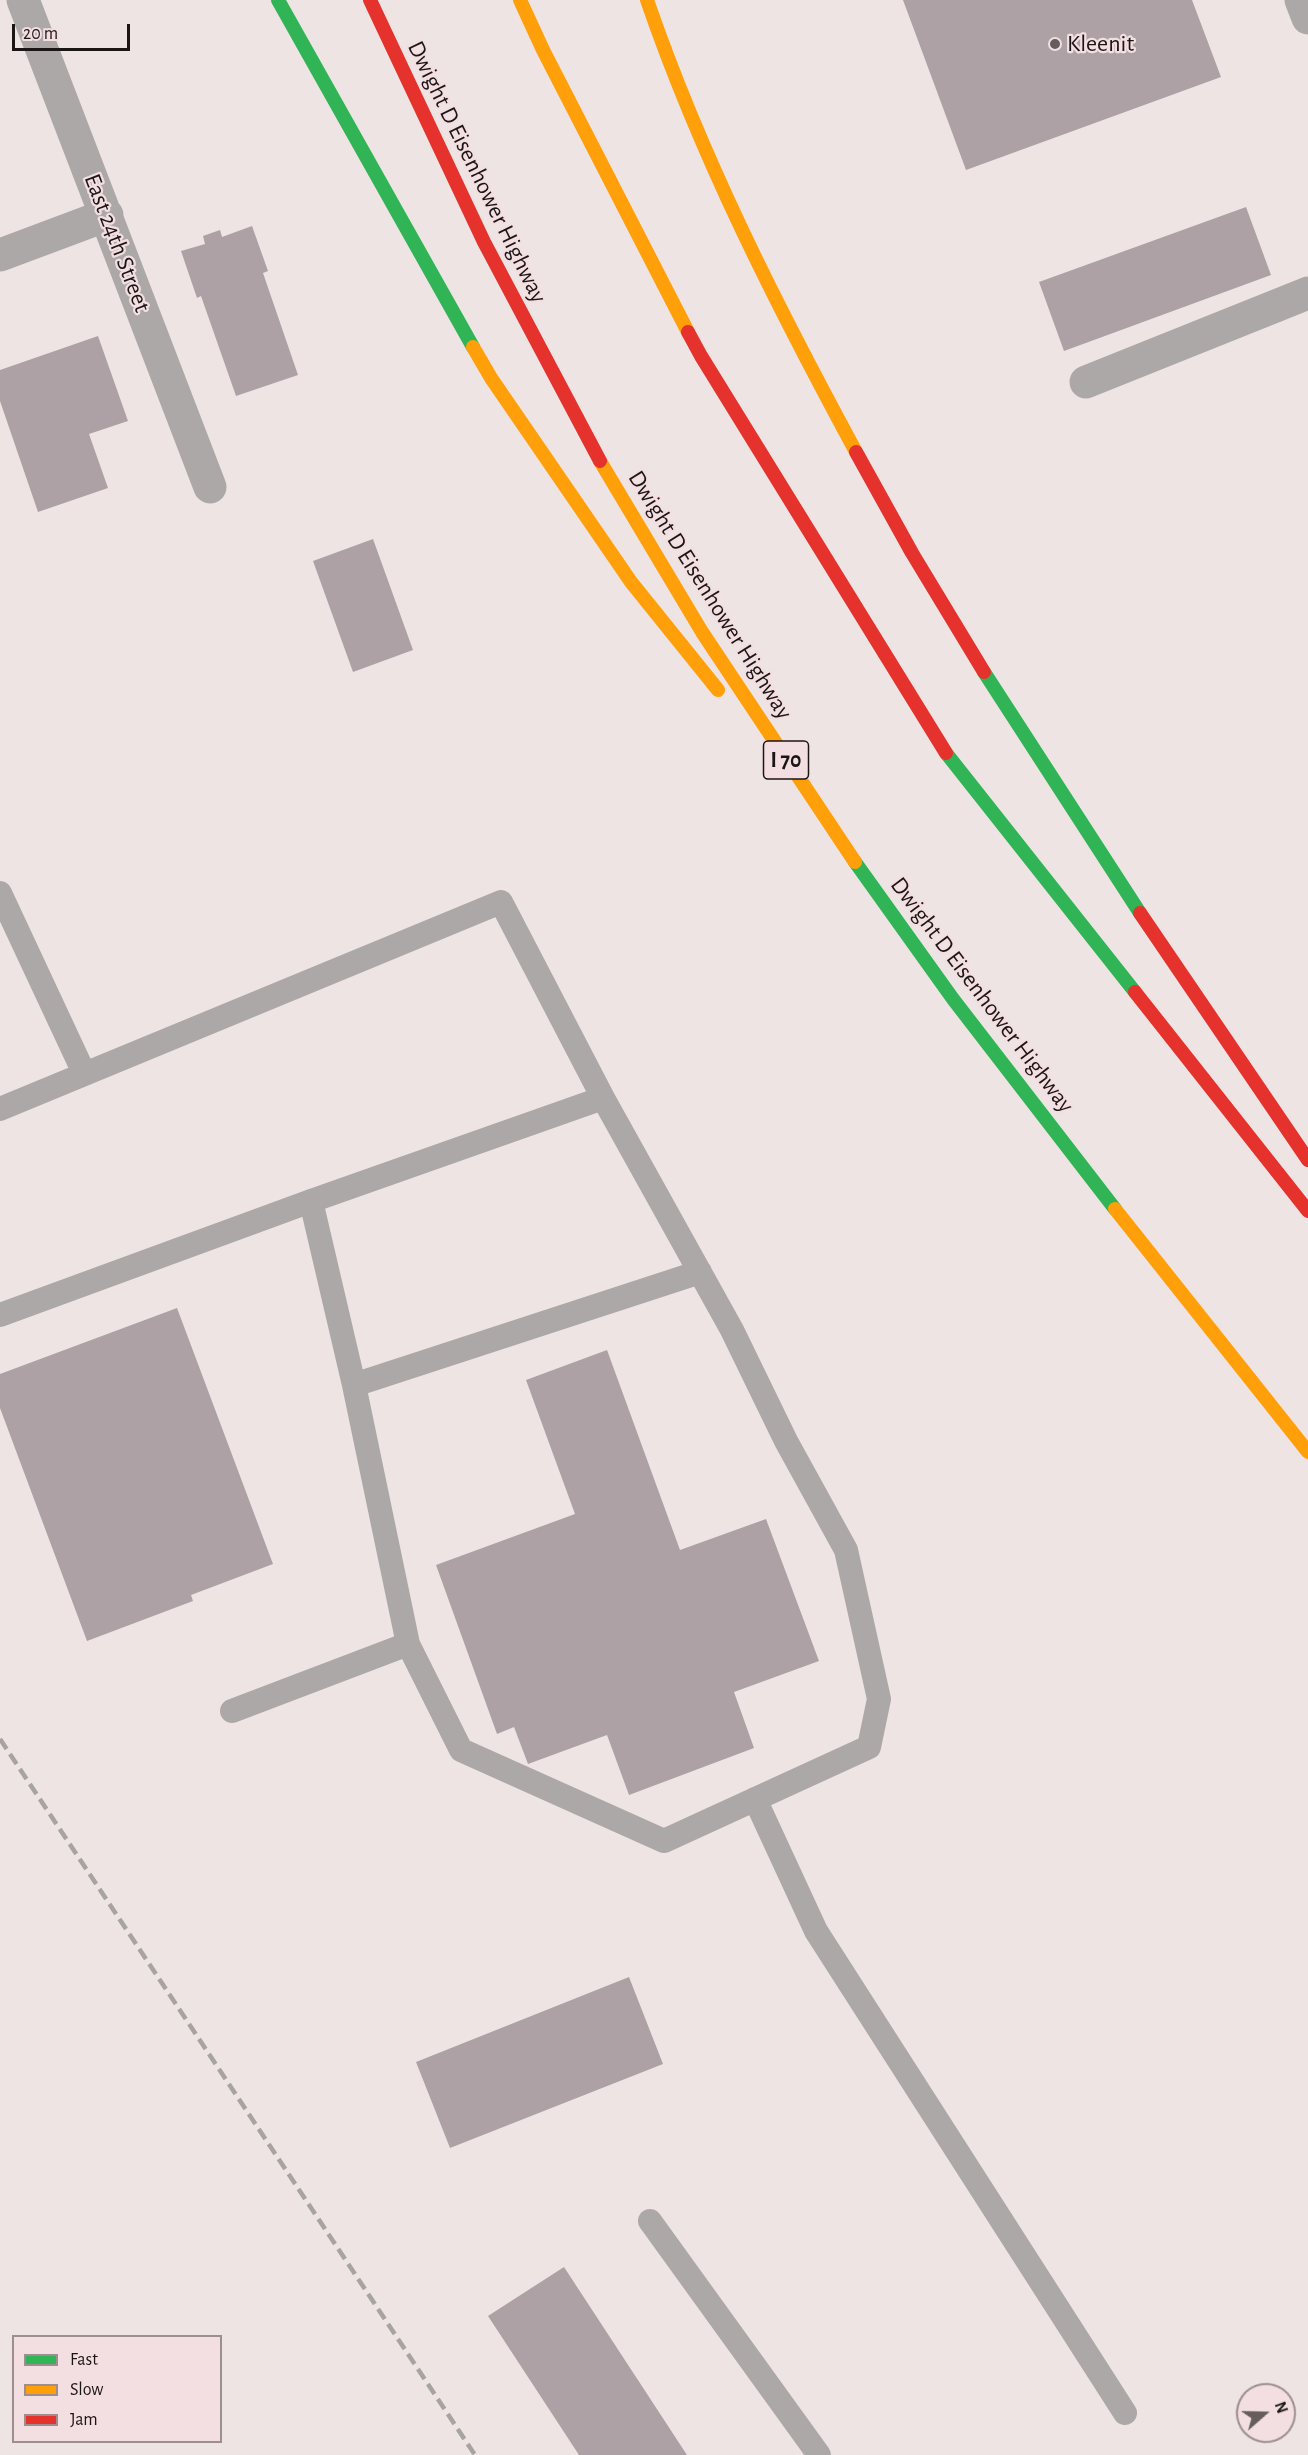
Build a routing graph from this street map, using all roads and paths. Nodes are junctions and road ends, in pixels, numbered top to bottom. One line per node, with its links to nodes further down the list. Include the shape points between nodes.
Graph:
1 (23, 0): 8 (street, East 24th Street)
2 (278, 0): 13 (highway, via 491,378 631,582)
3 (370, 0): 15 (highway, Dwight D Eisenhower Highway / I 70, via 448,169 522,316 606,469 700,629)
4 (520, 0): 22 (highway, via 701,356 948,756)
5 (647, 0): 20 (highway, via 678,85 730,206 866,473 1021,731)
6 (1301, 0): 7 (street)
7 (1308, 18)
8 (107, 215): 9 (street); 12 (street, East 24th Street)
9 (0, 255)
10 (1308, 293): 11 (street)
11 (1086, 382)
12 (210, 487)
13 (726, 701)
14 (756, 738): 15 (highway)
15 (866, 877): 26 (highway, Dwight D Eisenhower Highway / I 70, via 1039,1113)
16 (0, 893): 17 (lane)
17 (84, 1073): 18 (lane, via 501,903); 19 (lane)
18 (603, 1098): 21 (lane); 23 (lane)
19 (0, 1109)
20 (1308, 1160)
21 (311, 1201): 24 (lane); 25 (lane)
22 (1308, 1212)
23 (700, 1272): 25 (lane); 29 (lane, via 846,1550 879,1699 869,1747)
24 (0, 1315)
25 (354, 1385): 27 (lane)
26 (1308, 1452)
27 (408, 1644): 28 (lane); 29 (lane, via 461,1750 643,1832 664,1841)
28 (232, 1711)
29 (754, 1799): 31 (lane, via 816,1931)
30 (650, 2221): 32 (lane)
31 (1125, 2413)
32 (819, 2455)

